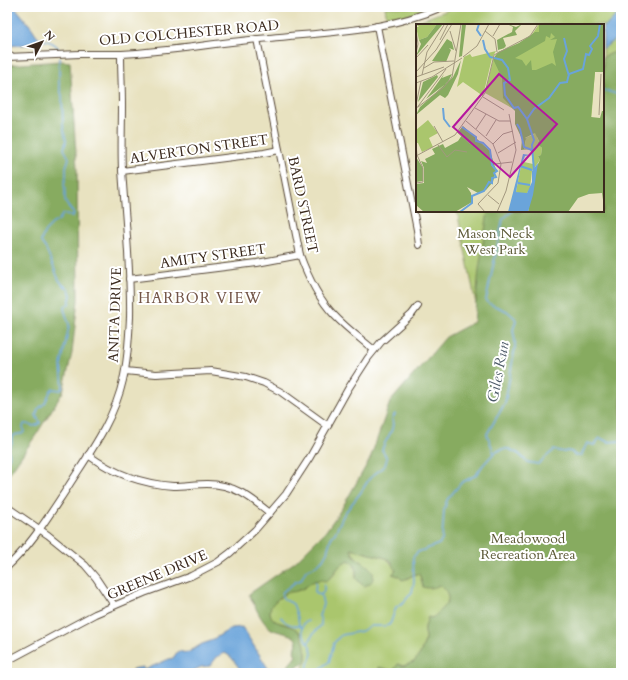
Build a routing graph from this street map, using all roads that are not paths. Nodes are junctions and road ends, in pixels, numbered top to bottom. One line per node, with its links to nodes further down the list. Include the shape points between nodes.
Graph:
1 (442, 7): 2 (street, OLD COLCHESTER ROAD, via 415,18)
2 (377, 26): 3 (street, OLD COLCHESTER ROAD); 8 (street)
3 (257, 39): 4 (street, OLD COLCHESTER ROAD); 6 (street, BARD STREET)
4 (121, 54): 5 (street, OLD COLCHESTER ROAD); 7 (street, ANITA DRIVE)
5 (7, 57)
6 (279, 150): 7 (street, ALVERTON STREET); 9 (street, BARD STREET)
7 (122, 171): 10 (street, ANITA DRIVE)
8 (419, 244)
9 (300, 255): 10 (street, AMITY STREET); 12 (street, BARD STREET, via 307,274 327,307)
10 (130, 280): 13 (street, ANITA DRIVE)
11 (418, 306): 12 (street, GREENE DRIVE)
12 (374, 350): 14 (street, GREENE DRIVE, via 355,376)
13 (125, 371): 14 (street, via 156,374 211,371 246,377 281,392); 15 (street, ANITA DRIVE, via 114,409)
14 (328, 426): 17 (street, GREENE DRIVE, via 302,471)
15 (88, 456): 17 (street, via 115,472 143,481 173,486 214,484 233,488); 18 (street, ANITA DRIVE)
16 (7, 507): 18 (street)
17 (270, 513): 20 (street, GREENE DRIVE, via 230,553 212,566)
18 (40, 529): 19 (street, ANITA DRIVE); 20 (street, via 85,564)
19 (7, 567)
20 (114, 606): 21 (street, GREENE DRIVE)
21 (7, 661)

